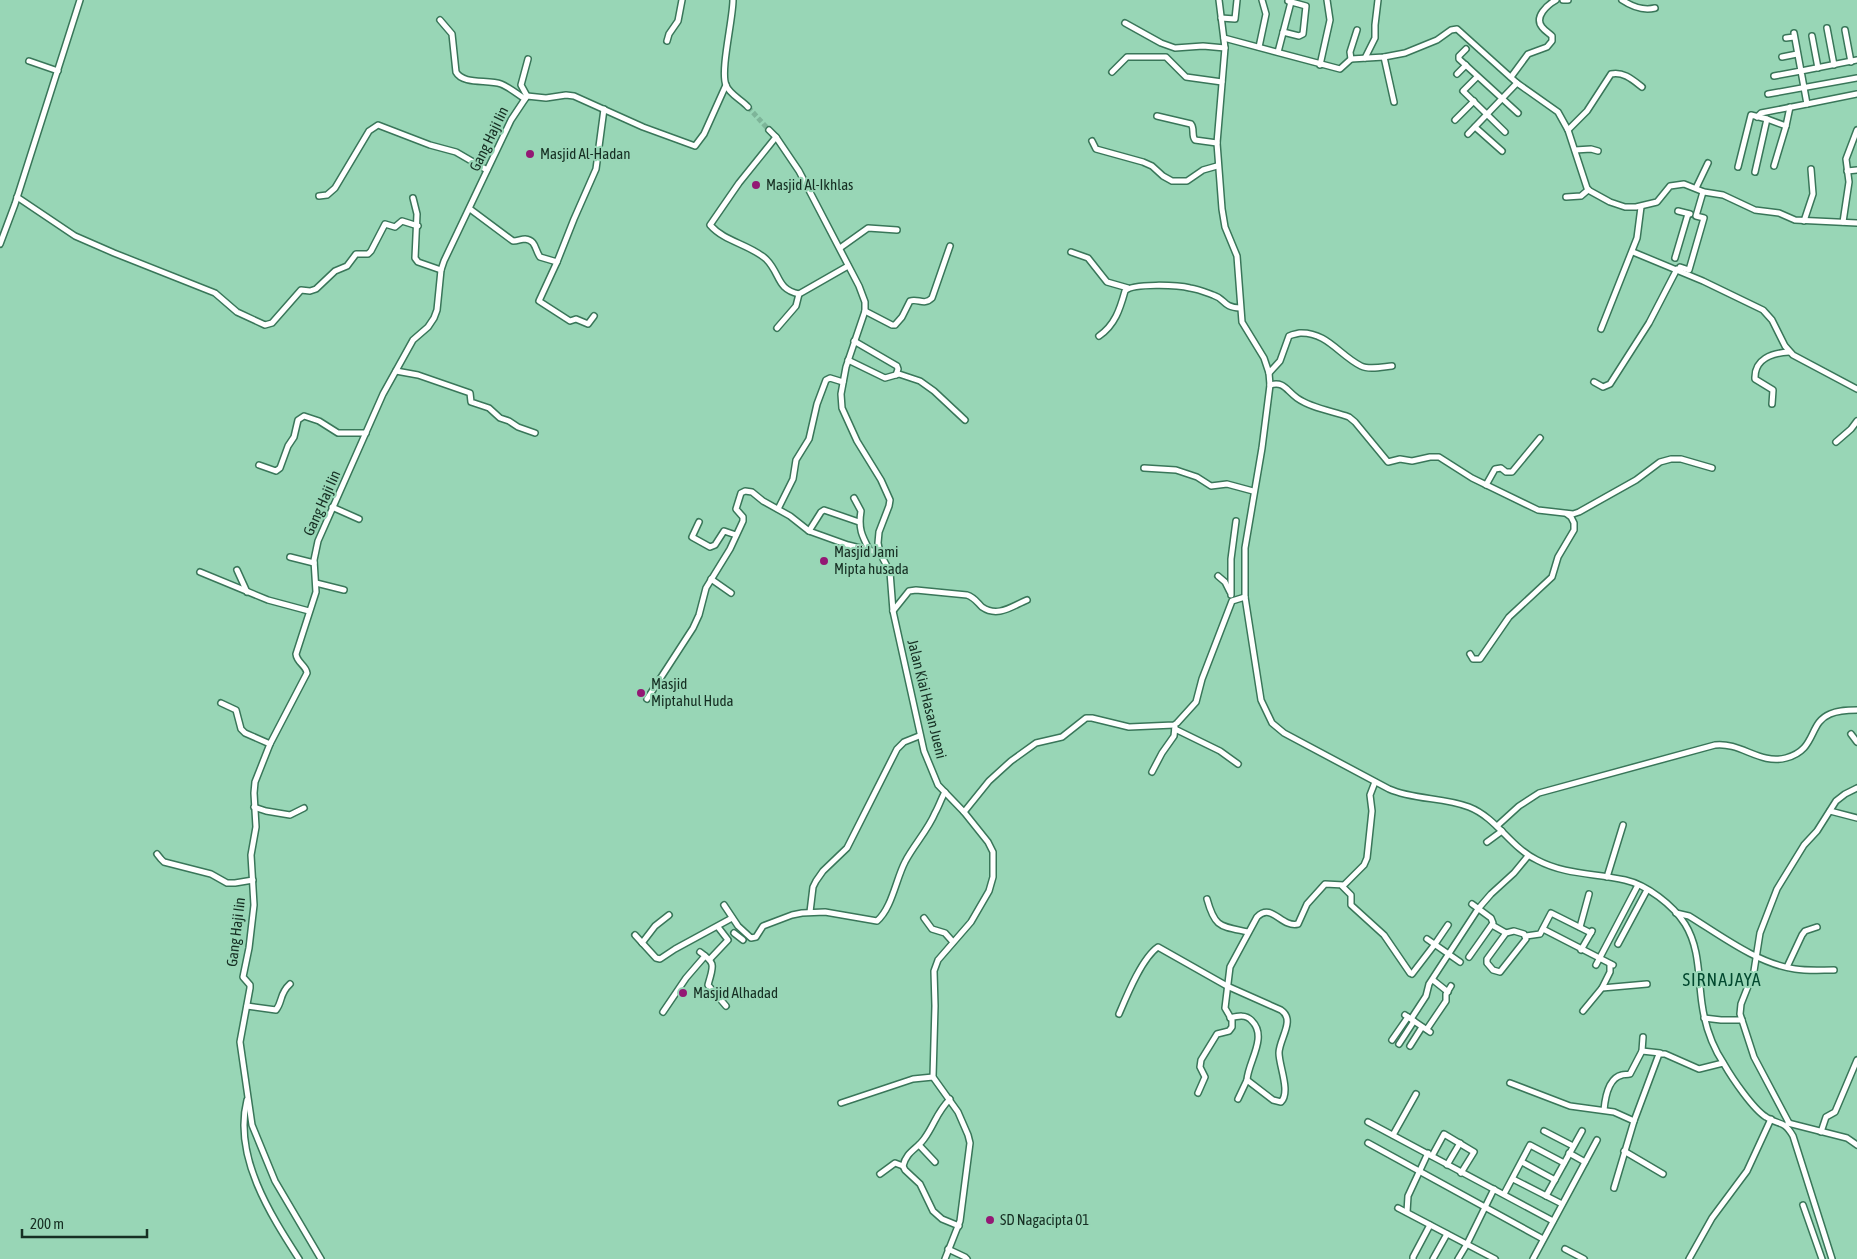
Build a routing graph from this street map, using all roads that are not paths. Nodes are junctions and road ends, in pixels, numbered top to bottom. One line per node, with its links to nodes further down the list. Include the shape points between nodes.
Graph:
1 (80, 0): 43 (street)
2 (682, 0): 26 (street, via 678,21)
3 (734, 0): 53 (street, via 725,67)
4 (1219, 0): 16 (street)
5 (1237, 0): 16 (street, via 1235,19)
6 (1262, 0): 28 (street, via 1266,14)
7 (1327, 0): 39 (street, via 1330,20)
8 (1378, 0): 34 (street, via 1374,25 1376,38)
9 (1556, 0): 14 (street)
10 (1563, 0): 11 (street)
11 (1568, 0)
12 (1622, 0): 15 (street, via 1641,8)
13 (1290, 1): 22 (street); 22 (street, via 1307,8 1303,34)
14 (1549, 2): 49 (street, via 1539,20 1552,36 1552,41 1528,54)
15 (1655, 8)
16 (1221, 18): 24 (street)
17 (440, 20): 58 (street, via 452,34 457,76 500,84)
18 (1125, 23): 27 (street, via 1175,48)
19 (1827, 28): 41 (street)
20 (1357, 30): 36 (street)
21 (1845, 30): 38 (street)
22 (1283, 32): 30 (street)
23 (1812, 36): 42 (street)
24 (1224, 38): 27 (street); 28 (street)
25 (1786, 38): 31 (street, via 1794,35)
26 (667, 41)
27 (1221, 47): 51 (street)
28 (1259, 47): 30 (street)
29 (1466, 49): 40 (street, via 1458,57)
30 (1278, 52): 39 (street)
31 (1797, 54): 33 (street); 44 (street)
32 (1384, 57): 34 (street); 49 (street, via 1420,48 1457,29); 61 (street)
33 (1782, 57)
34 (1366, 58): 36 (street)
35 (528, 59): 58 (street, via 521,85)
36 (1351, 59): 39 (street, via 1340,69)
37 (29, 61): 43 (street)
38 (1854, 61): 41 (street)
39 (1320, 65)
40 (1466, 65): 46 (street); 48 (street)
41 (1834, 65): 42 (street)
42 (1818, 68): 44 (street)
43 (55, 70): 98 (street)
44 (1800, 71): 47 (street); 55 (street)
45 (1112, 72): 51 (street, via 1127,58 1166,58 1186,77)
46 (1457, 74)
47 (1774, 76)
48 (1478, 77): 59 (street); 60 (street, via 1463,90)
49 (1511, 77): 52 (street)
50 (1857, 78): 55 (street)
51 (1222, 82): 81 (street)
52 (1517, 83): 59 (street); 75 (street, via 1555,109)
53 (726, 85): 63 (street); 65 (street, Gang Haji Iin, via 704,134 694,146)
54 (1642, 87): 75 (street, via 1627,76 1611,74 1587,111)
55 (1804, 88): 56 (street); 62 (street)
56 (1768, 94)
57 (1857, 94): 62 (street)
58 (526, 97): 65 (street, Gang Haji Iin, via 574,96); 90 (street, Gang Haji Iin)
59 (1502, 99): 66 (street); 67 (street)
60 (1474, 101): 67 (street); 71 (street)
61 (1394, 102)
62 (1807, 104): 64 (street)
63 (748, 107)
64 (1790, 107): 69 (street); 72 (street)
65 (604, 109): 117 (street, via 596,169)
66 (1518, 113)
67 (1488, 114): 73 (street); 77 (street)
68 (1157, 116): 81 (street, via 1191,124 1195,140)
69 (1757, 116): 70 (street); 88 (street, via 1751,115)
70 (1767, 119): 72 (street); 93 (street)
71 (1455, 120)
72 (1786, 126): 87 (street)
73 (1475, 127): 78 (street); 83 (street)
74 (769, 130): 79 (street)
75 (1568, 130): 82 (street)
76 (1857, 130): 92 (street, via 1846,159)
77 (1505, 132)
78 (1468, 134)
79 (776, 137): 113 (street, via 799,171); 122 (street, via 710,225 724,238 766,259 782,286)
80 (1092, 141): 86 (street, via 1100,151 1143,162 1172,181 1187,181 1203,170)
81 (1216, 144): 86 (street)
82 (1575, 150): 84 (street); 95 (street)
83 (1502, 151)
84 (1598, 151)
85 (1708, 163): 94 (street)
86 (1217, 166): 123 (street, via 1225,227 1237,256)
87 (1774, 166)
88 (1738, 167)
89 (1811, 169): 106 (street, via 1813,194)
90 (487, 170): 97 (street, via 456,152 378,125 369,131 335,188 327,195); 102 (street, Gang Haji Iin)
91 (1857, 170): 92 (street)
92 (1847, 171): 107 (street, via 1849,182)
93 (1755, 172)
94 (1696, 188): 96 (street); 101 (street, via 1673,184 1666,188 1657,202)
95 (1588, 190): 99 (street, via 1580,196); 101 (street, via 1622,206)
96 (1703, 192): 105 (street); 106 (street, via 1723,195 1755,210 1779,212)
97 (319, 196)
98 (17, 197): 109 (street, via 75,236 215,293 237,312 265,325 272,323 301,290 310,292 316,289 334,271 347,266 356,254 372,252 385,224 395,227 402,220); 111 (street)
99 (1566, 197)
100 (413, 198): 109 (street)
101 (1641, 207): 115 (street, via 1640,229)
102 (470, 209): 117 (street, via 513,241 531,241 540,257); 120 (street, Gang Haji Iin)
103 (1678, 211): 104 (street)
104 (1688, 214): 105 (street); 116 (street)
105 (1696, 216): 119 (street, via 1704,218 1688,270)
106 (1804, 221): 107 (street)
107 (1843, 222): 108 (street)
108 (1857, 223)
109 (418, 226): 120 (street, via 416,260)
110 (897, 230): 113 (street, via 868,228)
111 (0, 244)
112 (950, 246): 124 (street, via 930,300 924,303 910,301 895,325)
113 (840, 248): 118 (street)
114 (1071, 252): 121 (street, via 1088,258 1107,282)
115 (1633, 252): 119 (street); 127 (street)
116 (1675, 258)
117 (557, 262): 125 (street, via 539,301 570,321 576,319 588,324)
118 (848, 266): 122 (street); 124 (street, via 863,294)
119 (1677, 268): 130 (street, via 1763,310); 137 (street, via 1610,384 1603,387)
120 (441, 270): 133 (street, Gang Haji Iin, via 434,318 413,340)
121 (1128, 288): 123 (street, via 1189,287 1217,297 1228,307); 128 (street, via 1112,325)
122 (799, 294): 126 (street, via 796,306)
123 (1240, 308): 134 (street, via 1243,325 1262,354)
124 (865, 311): 129 (street)
125 (594, 316)
126 (777, 328)
127 (1601, 329)
128 (1099, 336)
129 (854, 341): 131 (street); 135 (street, via 897,366)
130 (1789, 352): 139 (street); 140 (street, via 1770,355 1756,369 1755,379 1773,390)
131 (848, 360): 135 (street, via 885,378); 136 (street)
132 (1392, 366): 134 (street, via 1362,366 1330,342 1303,333 1289,336 1280,361)
133 (396, 371): 143 (street, Gang Haji Iin); 144 (street, via 470,393 471,402)
134 (1269, 373): 138 (street)
135 (896, 375): 141 (street, via 926,384)
136 (843, 382): 154 (street, via 826,380 809,439 796,460 793,479); 165 (street, via 843,412 890,500 878,538)
137 (1594, 382)
138 (1270, 385): 150 (street, via 1282,384 1301,400 1349,417 1388,462 1437,456); 151 (street)
139 (1857, 389)
140 (1772, 404)
141 (965, 420)
142 (1857, 421): 146 (street)
143 (366, 433): 147 (street, via 343,434 304,416 298,420 296,434 278,470); 153 (street, Gang Haji Iin)
144 (535, 433)
145 (1540, 438): 150 (street, via 1512,472 1495,469)
146 (1836, 442)
147 (259, 465)
148 (1144, 468): 151 (street, via 1176,470 1211,486 1227,484)
149 (1712, 468): 156 (street, via 1681,458 1665,460)
150 (1486, 485): 155 (street, via 1538,510)
151 (1253, 491): 177 (street, via 1244,558)
152 (854, 498): 160 (street, via 862,511)
153 (332, 507): 157 (street); 167 (street, Gang Haji Iin, via 318,541)
154 (778, 509): 162 (street); 163 (street, via 752,492 743,492 736,508 744,519)
155 (1561, 512): 156 (street); 161 (street)
156 (1579, 512): 161 (street)
157 (360, 519)
158 (1236, 521): 176 (street)
159 (699, 522): 163 (street, via 692,537 710,547 724,531)
160 (859, 522): 162 (street, via 824,510); 164 (street)
161 (1574, 524): 182 (street, via 1552,578 1509,617 1480,659 1473,659)
162 (809, 531): 164 (street)
163 (736, 535): 171 (street)
164 (870, 551): 165 (street)
165 (880, 553): 181 (street, Jalan Kiai Hasan Jueni, via 890,572)
166 (290, 557): 167 (street)
167 (314, 563): 172 (street, Gang Haji Iin)
168 (237, 570): 174 (street)
169 (200, 572): 174 (street)
170 (1218, 576): 176 (street)
171 (711, 579): 175 (street); 183 (street, via 693,628)
172 (316, 582): 173 (street); 180 (street, Gang Haji Iin)
173 (344, 590)
174 (247, 592): 180 (street)
175 (731, 593)
176 (1231, 595): 179 (street)
177 (1245, 597): 179 (street); 193 (street, via 1258,691 1272,723 1284,734)
178 (1028, 600): 181 (street, via 995,612 966,594 916,590 909,591)
179 (1232, 601): 186 (street, via 1196,702)
180 (309, 611): 190 (street, Gang Haji Iin, via 296,654 307,674)
181 (893, 611): 188 (street, Jalan Kiai Hasan Jueni)
182 (1470, 654)
183 (647, 699)
184 (221, 703): 190 (street, via 236,710 244,733)
185 (1857, 710): 202 (street, via 1823,718 1801,752 1787,758 1763,758 1725,744 1716,745 1539,793)
186 (1175, 727): 191 (street); 192 (street, via 1172,739); 199 (street, via 1129,727 1086,718 1062,737 1036,744 1011,762)
187 (1851, 734): 189 (street)
188 (919, 736): 195 (street, Jalan Kiai Hasan Jueni, via 935,780); 217 (street, via 897,749 847,848 816,881)
189 (1857, 742)
190 (270, 744): 196 (street, Gang Haji Iin, via 255,782)
191 (1238, 764)
192 (1152, 772)
193 (1375, 782): 202 (street, via 1406,796 1467,806 1484,814); 210 (street, via 1370,795 1372,811 1367,858)
194 (1857, 788): 198 (street, via 1841,796)
195 (945, 792): 199 (street, Jalan Kiai Hasan Jueni); 217 (street, via 905,862 878,920)
196 (254, 807): 197 (street, via 290,815); 208 (street, Gang Haji Iin, via 256,827 251,850)
197 (304, 808)
198 (1830, 811): 200 (street); 242 (street, via 1804,846 1773,898 1760,933)
199 (964, 812): 236 (street, Jalan Kiai Hasan Jueni, via 990,845 993,877 971,922)
200 (1857, 818)
201 (1623, 825): 207 (street)
202 (1497, 826): 203 (street)
203 (1502, 832): 204 (street); 206 (street)
204 (1487, 842)
205 (157, 854): 208 (street, via 164,862 211,874 227,883)
206 (1528, 856): 207 (street, via 1563,870); 216 (street)
207 (1607, 877): 209 (street)
208 (252, 880): 255 (street, Gang Haji Iin, via 254,905 243,978 250,986)
209 (1638, 884): 211 (street); 235 (street)
210 (1342, 886): 228 (street, via 1324,884 1305,906 1298,924 1290,925 1265,912 1257,916); 238 (street, via 1351,894 1350,904 1384,935 1411,973)
211 (1647, 890): 218 (street); 235 (street, via 1619,944)
212 (1589, 894): 225 (street)
213 (1207, 899): 228 (street, via 1216,922)
214 (1472, 904): 216 (street)
215 (724, 905): 220 (street)
216 (1478, 909): 223 (street, via 1493,920); 241 (street)
217 (810, 912): 233 (street, via 763,926 754,938)
218 (1676, 913): 242 (street, via 1689,916); 262 (street, via 1686,925 1695,947)
219 (669, 915): 237 (street)
220 (732, 918): 224 (street); 233 (street)
221 (924, 918): 236 (street, via 932,929 945,934)
222 (1448, 925): 238 (street)
223 (1492, 925): 230 (street); 243 (street)
224 (718, 927): 237 (street, via 662,959 656,958); 244 (street, via 728,940)
225 (1580, 927): 227 (street, via 1551,913); 239 (street, via 1592,932)
226 (1817, 927): 248 (street, via 1802,935)
227 (1543, 929): 232 (street, via 1538,935); 239 (street)
228 (1248, 932): 253 (street, via 1230,967)
229 (734, 933): 233 (street)
230 (1506, 933): 232 (street, via 1514,931); 232 (street, via 1487,963 1496,972 1500,972 1524,944)
231 (636, 936): 237 (street)
232 (1526, 936)
233 (744, 939)
234 (1427, 939): 238 (street)
235 (1610, 940): 245 (street)
236 (953, 942): 273 (street, Jalan Kiai Hasan Jueni, via 935,966)
237 (642, 943)
238 (1435, 944): 241 (street)
239 (1581, 950): 245 (street)
240 (700, 952): 244 (street)
241 (1449, 954): 246 (street); 250 (street)
242 (1756, 956): 248 (street); 263 (street, via 1754,971 1741,1004)
243 (1470, 957)
244 (708, 958): 256 (street, via 712,963 712,973 708,985); 258 (street, via 686,978)
245 (1600, 958): 247 (street); 254 (street, via 1612,964)
246 (1460, 962)
247 (1596, 965)
248 (1787, 967): 249 (street)
249 (1834, 970)
250 (1433, 980): 261 (street); 264 (street, via 1450,989 1446,1001)
251 (290, 984): 255 (street, via 282,992 276,1010)
252 (1648, 984): 254 (street)
253 (1227, 986): 259 (street, via 1158,947 1133,982); 260 (street, via 1225,1008); 274 (street, via 1281,1010 1288,1017 1279,1049 1284,1101 1275,1102)
254 (1602, 988): 257 (street)
255 (247, 1006): 278 (street, Gang Haji Iin, via 240,1042)
256 (726, 1006)
257 (1583, 1011)
258 (663, 1012)
259 (1119, 1014)
260 (1230, 1018): 274 (street, via 1248,1017 1258,1031); 276 (street, via 1230,1029 1217,1034 1201,1060 1200,1067 1205,1077)
261 (1410, 1018): 264 (street); 266 (street); 267 (street)
262 (1704, 1018): 263 (street); 272 (street)
263 (1742, 1020): 287 (street, via 1756,1062)
264 (1426, 1029): 268 (street)
265 (1643, 1037): 269 (street)
266 (1392, 1040)
267 (1399, 1044)
268 (1410, 1046)
269 (1642, 1051): 270 (street); 282 (street, via 1630,1074 1618,1077 1611,1084)
270 (1660, 1053): 272 (street, via 1698,1069); 284 (street)
271 (1857, 1060): 290 (street, via 1835,1112 1826,1117)
272 (1723, 1064): 283 (street, via 1757,1108)
273 (933, 1077): 279 (street); 281 (street, via 913,1079)
274 (1247, 1080): 280 (street)
275 (1510, 1083): 282 (street, via 1570,1106)
276 (1198, 1093)
277 (1416, 1094): 291 (street)
278 (248, 1098): 331 (street, via 244,1112 247,1150 258,1190); 332 (street, Gang Haji Iin, via 254,1131 270,1170)
279 (950, 1099): 295 (street, via 940,1109); 324 (street, via 970,1143)
280 (1238, 1099)
281 (841, 1103)
282 (1604, 1110): 284 (street)
283 (1771, 1119): 286 (street); 341 (street, via 1747,1171 1712,1218)
284 (1634, 1121): 298 (street)
285 (1368, 1122): 291 (street)
286 (1782, 1123): 287 (street); 326 (street, via 1795,1140)
287 (1789, 1123): 290 (street)
288 (1544, 1131): 297 (street)
289 (1582, 1131): 297 (street)
290 (1821, 1132): 296 (street, via 1847,1138)
291 (1393, 1135): 300 (street)
292 (1597, 1140): 303 (street)
293 (1368, 1143): 307 (street)
294 (1460, 1143): 300 (street, via 1444,1134); 305 (street); 308 (street, via 1474,1152)
295 (919, 1145): 301 (street); 306 (street, via 907,1155)
296 (1857, 1145)
297 (1573, 1146): 299 (street)
298 (1624, 1151): 310 (street); 313 (street)
299 (1569, 1153): 303 (street); 304 (street)
300 (1430, 1154): 305 (street); 307 (street)
301 (935, 1162)
302 (1522, 1162): 304 (street, via 1530,1145); 311 (street); 312 (street)
303 (1585, 1162): 317 (street)
304 (1564, 1163): 312 (street)
305 (1447, 1165): 308 (street)
306 (903, 1166): 309 (street, via 895,1163); 324 (street, via 920,1184 933,1211)
307 (1419, 1172): 319 (street); 321 (street, via 1408,1196)
308 (1461, 1173): 314 (street)
309 (880, 1174)
310 (1663, 1174)
311 (1513, 1178): 315 (street); 316 (street)
312 (1555, 1180): 316 (street)
313 (1614, 1188)
314 (1494, 1189): 315 (street); 319 (street)
315 (1504, 1194): 322 (street)
316 (1546, 1196): 317 (street)
317 (1562, 1204): 322 (street)
318 (1803, 1205): 326 (street)
319 (1486, 1207): 327 (street); 328 (street)
320 (1398, 1208): 321 (street)
321 (1407, 1212): 323 (street)
322 (1553, 1221): 327 (street)
323 (1430, 1225): 325 (street); 335 (street)
324 (958, 1226): 329 (street)
325 (1447, 1234): 328 (street); 336 (street)
326 (1819, 1238): 342 (street); 343 (street)
327 (1544, 1239): 339 (street)
328 (1467, 1244): 337 (street); 338 (street)
329 (948, 1249): 333 (street); 334 (street)
330 (1565, 1249): 340 (street)
331 (298, 1259)
332 (322, 1259)
333 (945, 1259)
334 (966, 1259)
335 (1413, 1259)
336 (1433, 1259)
337 (1458, 1259)
338 (1495, 1259)
339 (1534, 1259)
340 (1584, 1259)
341 (1689, 1259)
342 (1822, 1259)
343 (1832, 1259)

